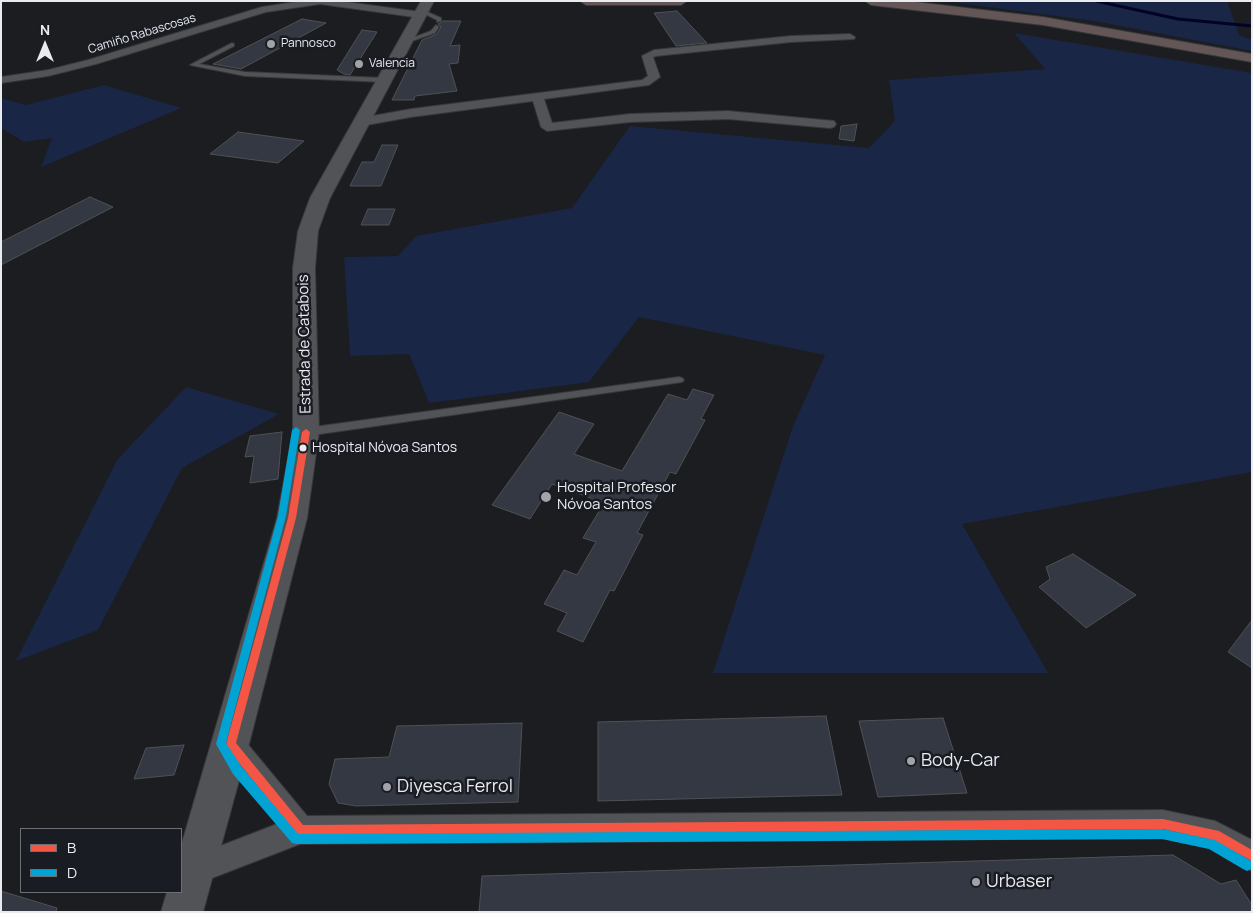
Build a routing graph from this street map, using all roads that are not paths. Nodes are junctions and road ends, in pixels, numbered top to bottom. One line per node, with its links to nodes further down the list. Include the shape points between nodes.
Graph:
1 (317, 1): 5 (street, Camiño Rabascosas); 9 (street, Camiño Rabascosas, via 265,9 92,62)
2 (586, 1): 3 (highway)
3 (681, 1)
4 (871, 1): 8 (highway, via 1043,21)
5 (429, 13): 10 (main road, Estrada de Catabois, via 407,41)
6 (850, 37): 11 (street, via 791,39 654,53 647,56 654,77 644,83)
7 (232, 45): 10 (lane, via 193,65 245,74)
8 (1252, 58)
9 (1, 80)
10 (384, 80): 12 (main road, Estrada de Catabois)
11 (536, 96): 12 (street); 13 (street, via 547,127 630,118 728,116)
12 (361, 122): 15 (main road, Estrada de Catabois, via 320,198 308,231 304,268)
13 (830, 124)
14 (679, 380): 15 (lane)
15 (306, 432): 16 (main road, Estrada de Catabois, via 292,518)
16 (231, 744): 17 (street); 19 (main road, Estrada de Catabois)
17 (300, 830): 18 (street, via 1163,824 1215,835); 19 (street)
18 (1252, 856)
19 (194, 870): 20 (main road, Estrada de Catabois)
20 (182, 912)

